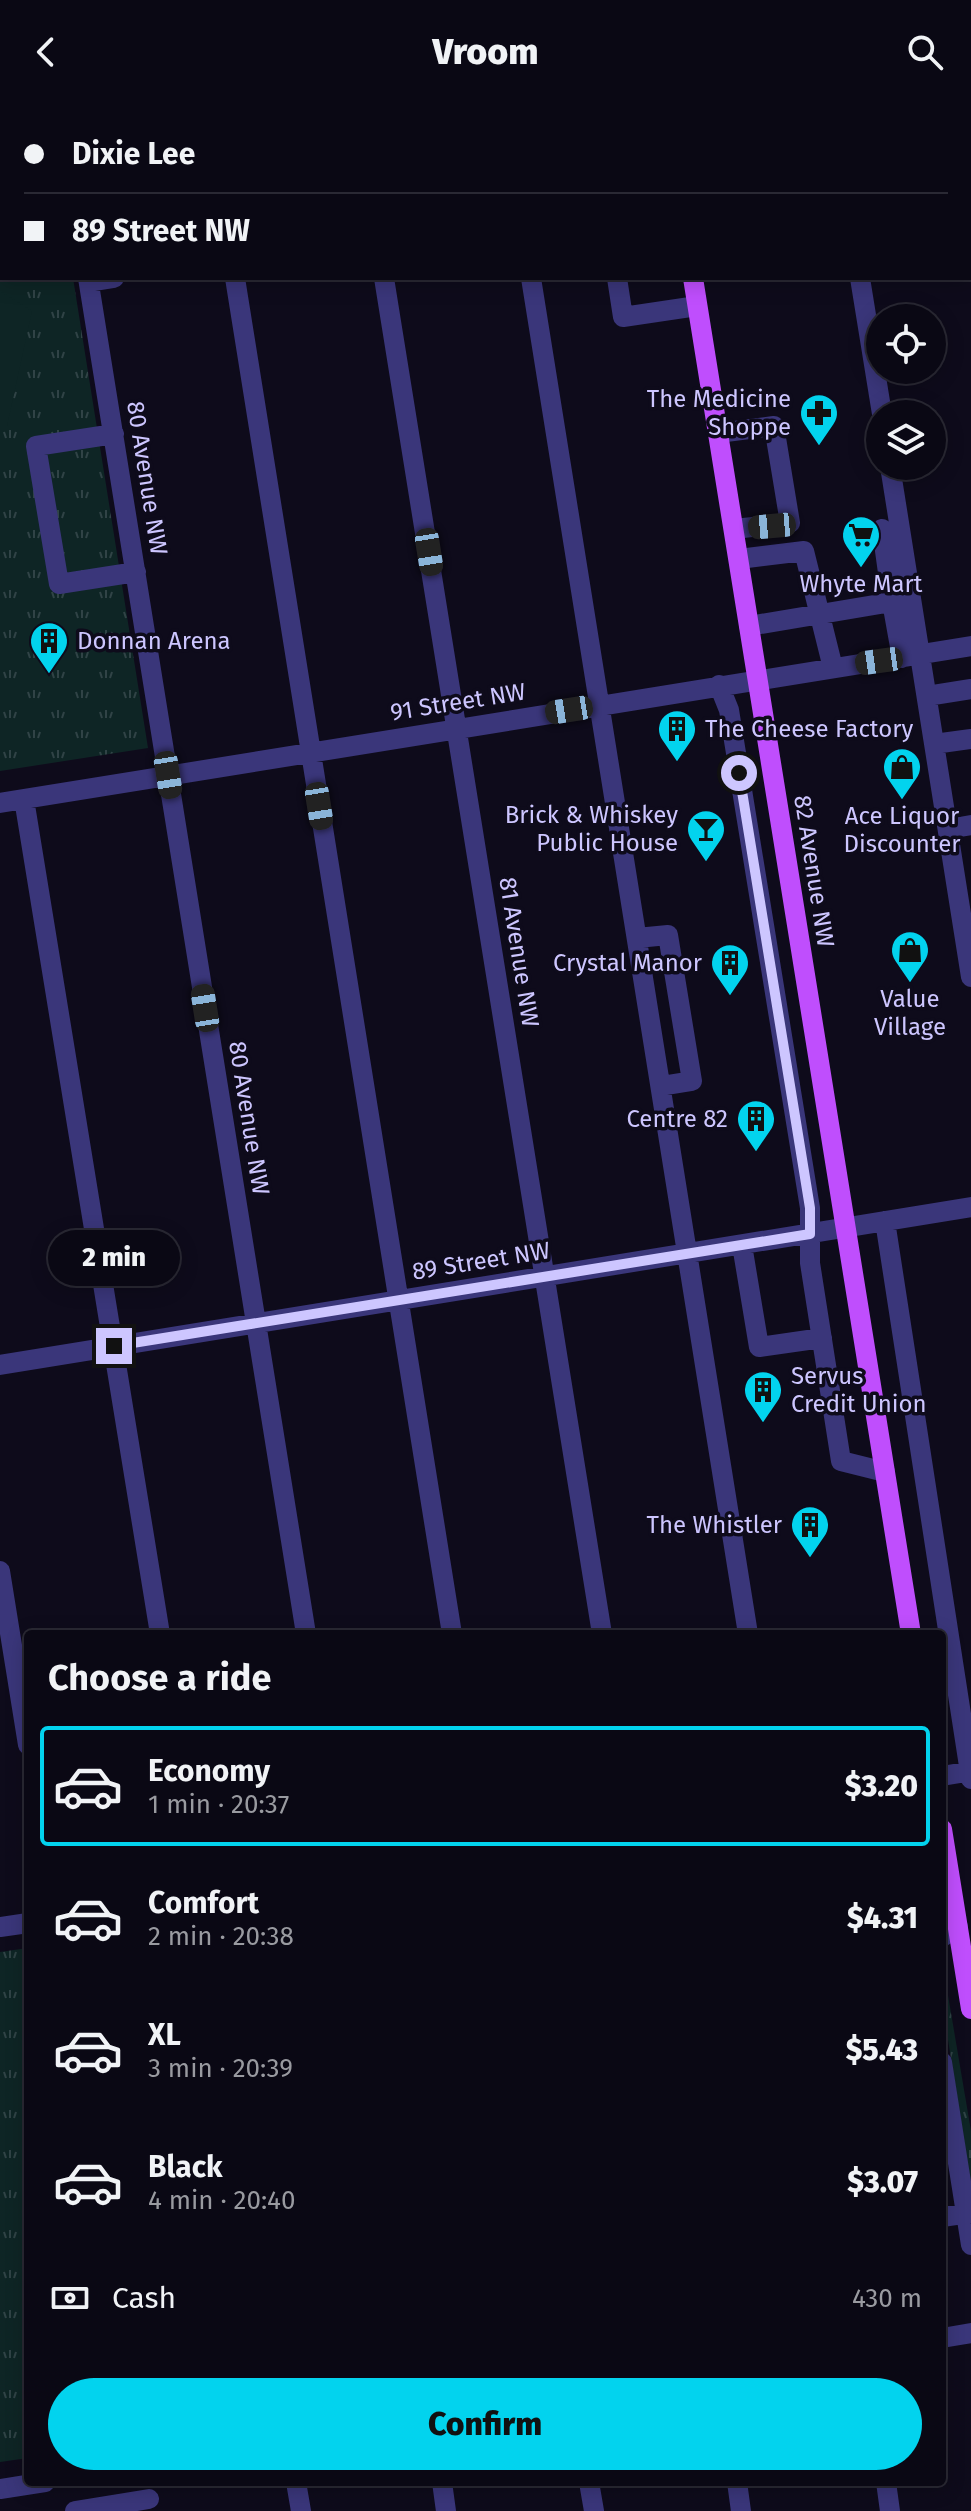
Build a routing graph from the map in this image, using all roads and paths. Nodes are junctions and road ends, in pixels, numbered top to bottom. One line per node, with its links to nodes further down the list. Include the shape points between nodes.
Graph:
1 (89, 280): 11 (street, 80 Avenue NW)
2 (235, 280): 31 (street)
3 (384, 280): 28 (street, 81 Avenue NW)
4 (531, 280): 27 (street)
5 (617, 280): 8 (street, via 623,317)
6 (693, 280): 8 (main road, 82 Avenue NW)
7 (860, 280): 9 (street)
8 (697, 306): 10 (main road, 82 Avenue NW)
9 (880, 400)
10 (718, 433): 13 (main road, 82 Avenue NW); 13 (street, via 774,426 790,523)
11 (114, 434): 16 (street, 80 Avenue NW); 16 (street, via 36,446 59,584)
12 (892, 480): 21 (street)
13 (734, 529): 15 (main road, 82 Avenue NW)
14 (882, 529): 17 (street)
15 (739, 559): 18 (street, via 804,551); 19 (main road, 82 Avenue NW)
16 (136, 572): 32 (street, 80 Avenue NW)
17 (892, 602): 18 (street); 21 (street)
18 (820, 614): 19 (street); 22 (street)
19 (749, 626): 23 (main road, 82 Avenue NW)
20 (971, 646): 21 (street, 91 Street NW)
21 (911, 656): 22 (street, 91 Street NW); 26 (street)
22 (833, 668): 23 (street, 91 Street NW)
23 (758, 680): 24 (street, 91 Street NW); 43 (main road, 82 Avenue NW)
24 (719, 685): 27 (street, 91 Street NW); 44 (street, via 729,710)
25 (971, 689): 26 (street)
26 (927, 696): 30 (street)
27 (600, 705): 28 (street, 91 Street NW); 38 (street)
28 (457, 728): 31 (street, 91 Street NW); 47 (street, 81 Avenue NW)
29 (971, 739): 30 (street)
30 (934, 744): 36 (street)
31 (310, 752): 32 (street, 91 Street NW); 48 (street)
32 (168, 775): 33 (street, 91 Street NW); 49 (street, 80 Avenue NW)
33 (24, 799): 34 (street, 91 Street NW); 51 (street)
34 (0, 803)
35 (971, 825): 36 (street)
36 (948, 829): 37 (street)
37 (966, 907): 39 (street)
38 (637, 938): 40 (street); 40 (street, via 668,935 692,1081)
39 (971, 977)
40 (661, 1086): 46 (street)
41 (971, 1207): 42 (street, 89 Street NW)
42 (885, 1221): 43 (street, 89 Street NW); 62 (street)
43 (845, 1228): 44 (street, 89 Street NW); 53 (main road, 82 Avenue NW)
44 (810, 1234): 45 (street, 89 Street NW); 50 (street)
45 (742, 1245): 46 (street, 89 Street NW); 50 (street, via 759,1347)
46 (688, 1254): 47 (street, 89 Street NW); 59 (street)
47 (546, 1277): 48 (street, 89 Street NW); 58 (street, 81 Avenue NW)
48 (396, 1301): 49 (street, 89 Street NW); 57 (street)
49 (256, 1323): 51 (street, 89 Street NW); 56 (street, 80 Avenue NW)
50 (822, 1338): 53 (street, via 841,1461)
51 (114, 1346): 52 (street, 89 Street NW); 55 (street)
52 (0, 1365)
53 (885, 1472): 60 (main road, 82 Avenue NW)
54 (0, 1571): 61 (street)
55 (159, 1630)
56 (305, 1630)
57 (451, 1630)
58 (601, 1630)
59 (747, 1630)
60 (910, 1630)
61 (24, 1720)
62 (971, 1774): 63 (street)
63 (946, 1776)
64 (946, 1880): 67 (main road)
65 (24, 1924): 66 (street)
66 (0, 1927)
67 (950, 1932): 68 (main road)
68 (971, 2009)
69 (946, 2085): 70 (street)
70 (968, 2213): 71 (street); 72 (street)
71 (946, 2216)
72 (971, 2245)
73 (971, 2333): 74 (street)
74 (946, 2337)
75 (24, 2485): 81 (street)
76 (297, 2486): 84 (street)
77 (443, 2486): 85 (street)
78 (590, 2486): 86 (street)
79 (738, 2486): 87 (street)
80 (887, 2486): 88 (street)
81 (0, 2489)
82 (149, 2497): 83 (street)
83 (75, 2511)
84 (301, 2511)
85 (446, 2511)
86 (594, 2511)
87 (741, 2511)
88 (890, 2511)

